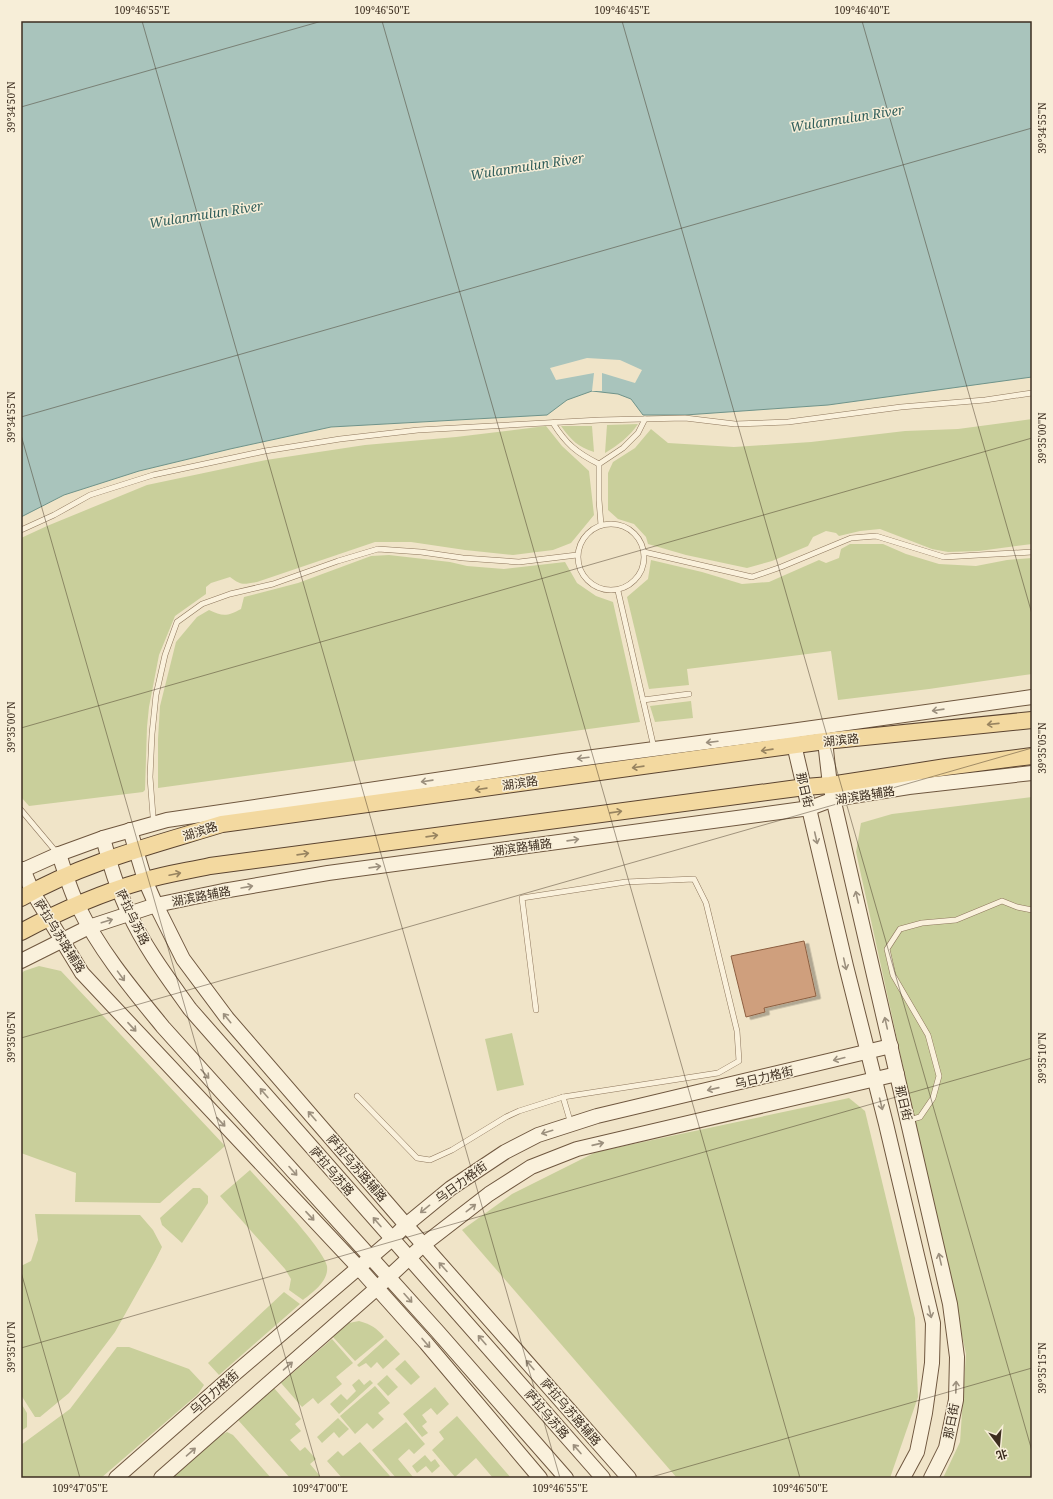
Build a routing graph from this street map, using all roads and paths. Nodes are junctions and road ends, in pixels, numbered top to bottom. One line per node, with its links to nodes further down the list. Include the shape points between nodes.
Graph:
1 (1032, 393): 2 (lane, via 788,422 735,424 685,418)
2 (645, 419): 3 (lane); 4 (lane, via 638,433 623,448)
3 (553, 423): 4 (lane, via 563,438 582,456); 6 (lane, via 418,430 265,451 152,475 90,495)
4 (599, 464): 5 (lane)
5 (601, 525): 7 (lane, via 625,527 637,537); 9 (lane, via 585,537)
6 (21, 530)
7 (644, 552): 8 (lane, via 752,577 851,538 876,536 944,557); 10 (lane, via 644,564 639,575 628,586)
8 (1032, 552)
9 (577, 555): 10 (lane, via 580,571 590,584 604,590); 24 (lane, via 519,562 378,549 273,584 230,594 202,604 177,622 165,655 156,694 152,734 150,777)
10 (618, 591): 13 (lane)
11 (689, 694): 13 (lane)
12 (1032, 698): 15 (street, one-way to 15)
13 (643, 700): 17 (lane)
14 (1032, 720): 15 (main road, 湖滨路, one-way to 15)
15 (822, 734): 16 (main road, 湖滨路); 21 (street, 那日街)
16 (793, 738): 17 (street, one-way to 17); 20 (street, 那日街); 27 (main road, 湖滨路, one-way to 27, via 222,824)
17 (654, 749): 25 (street, one-way to 25, via 167,820)
18 (1032, 756): 21 (main road, via 946,767)
19 (1032, 773): 21 (street, 湖滨路辅路, via 909,787)
20 (805, 787): 21 (main road); 22 (street, 那日街); 32 (main road, one-way to 20, via 210,866)
21 (832, 792): 22 (street, 湖滨路辅路); 45 (street, 那日街, one-way to 21)
22 (810, 808): 36 (street, 湖滨路辅路, one-way to 22, via 328,873); 46 (street, 那日街, one-way to 46)
23 (21, 810): 28 (lane)
24 (153, 816)
25 (130, 830): 26 (street); 27 (street, 萨拉乌苏路辅路)
26 (103, 838): 28 (street); 29 (street, 萨拉乌苏路)
27 (137, 851): 29 (main road, 湖滨路); 32 (street, 萨拉乌苏路辅路)
28 (59, 854): 30 (street); 31 (street)
29 (108, 858): 31 (main road, 湖滨路); 33 (street, 萨拉乌苏路)
30 (22, 867): 34 (street, 萨拉乌苏路辅路)
31 (66, 875): 34 (main road, 湖滨路); 35 (street)
32 (145, 880): 33 (main road); 36 (street, 萨拉乌苏路辅路)
33 (118, 888): 35 (main road); 38 (street, 萨拉乌苏路)
34 (27, 894): 39 (street, 萨拉乌苏路辅路)
35 (77, 905): 39 (main road); 40 (street)
36 (156, 905): 38 (street, 湖滨路辅路); 53 (street, 萨拉乌苏路辅路, one-way to 36, via 227,1018 183,959)
37 (1032, 910): 51 (lane, via 1002,901 956,920 922,923 900,929 887,949 893,975 928,1035 939,1076 933,1098 920,1117)
38 (129, 914): 40 (street, 湖滨路辅路, one-way to 38); 54 (street, 萨拉乌苏路, one-way to 38, via 190,1009 158,965)
39 (48, 918): 41 (main road); 42 (street, 萨拉乌苏路辅路)
40 (89, 927): 42 (street, 湖滨路辅路); 56 (street, one-way to 56, via 121,976 162,1027)
41 (21, 932)
42 (61, 940): 43 (street, 湖滨路辅路); 58 (street, 萨拉乌苏路辅路, one-way to 58, via 82,973)
43 (21, 961)
44 (536, 1010): 50 (lane, via 522,898 626,882 694,879 706,903 734,1016 739,1061 718,1073)
45 (891, 1046): 46 (street, 乌日力格街); 47 (street, 那日街)
46 (868, 1052): 48 (street, 那日街); 52 (street, 乌日力格街, one-way to 52)
47 (897, 1074): 48 (street); 51 (street, 那日街)
48 (874, 1079): 55 (street, one-way to 48, via 489,1194 531,1167 577,1149); 67 (street, 那日街, one-way to 67, via 933,1323 932,1363 925,1413 916,1452)
49 (357, 1096): 50 (lane, via 416,1158 430,1160 452,1150 506,1117)
50 (563, 1097): 52 (lane)
51 (908, 1120): 68 (street, 那日街, one-way to 51, via 946,1448 956,1400 957,1357 950,1304)
52 (572, 1124): 53 (street, 乌日力格街, one-way to 53, via 538,1135 505,1152 451,1188)
53 (406, 1225): 54 (street, 乌日力格街); 55 (street, 萨拉乌苏路辅路)
54 (392, 1239): 56 (street, 乌日力格街); 57 (street, 萨拉乌苏路)
55 (423, 1244): 57 (street); 66 (street, 萨拉乌苏路辅路, one-way to 55)
56 (371, 1257): 58 (street, 乌日力格街); 59 (street)
57 (410, 1259): 59 (street); 65 (street, 萨拉乌苏路, one-way to 57)
58 (359, 1268): 60 (street, 萨拉乌苏路辅路); 61 (street, 乌日力格街)
59 (389, 1277): 60 (street); 64 (street, one-way to 64)
60 (377, 1288): 62 (street, one-way to 60); 63 (street, 萨拉乌苏路辅路, one-way to 63)
61 (116, 1478)
62 (161, 1478)
63 (540, 1478)
64 (566, 1478)
65 (603, 1478)
66 (629, 1478)
67 (903, 1478)
68 (931, 1478)

